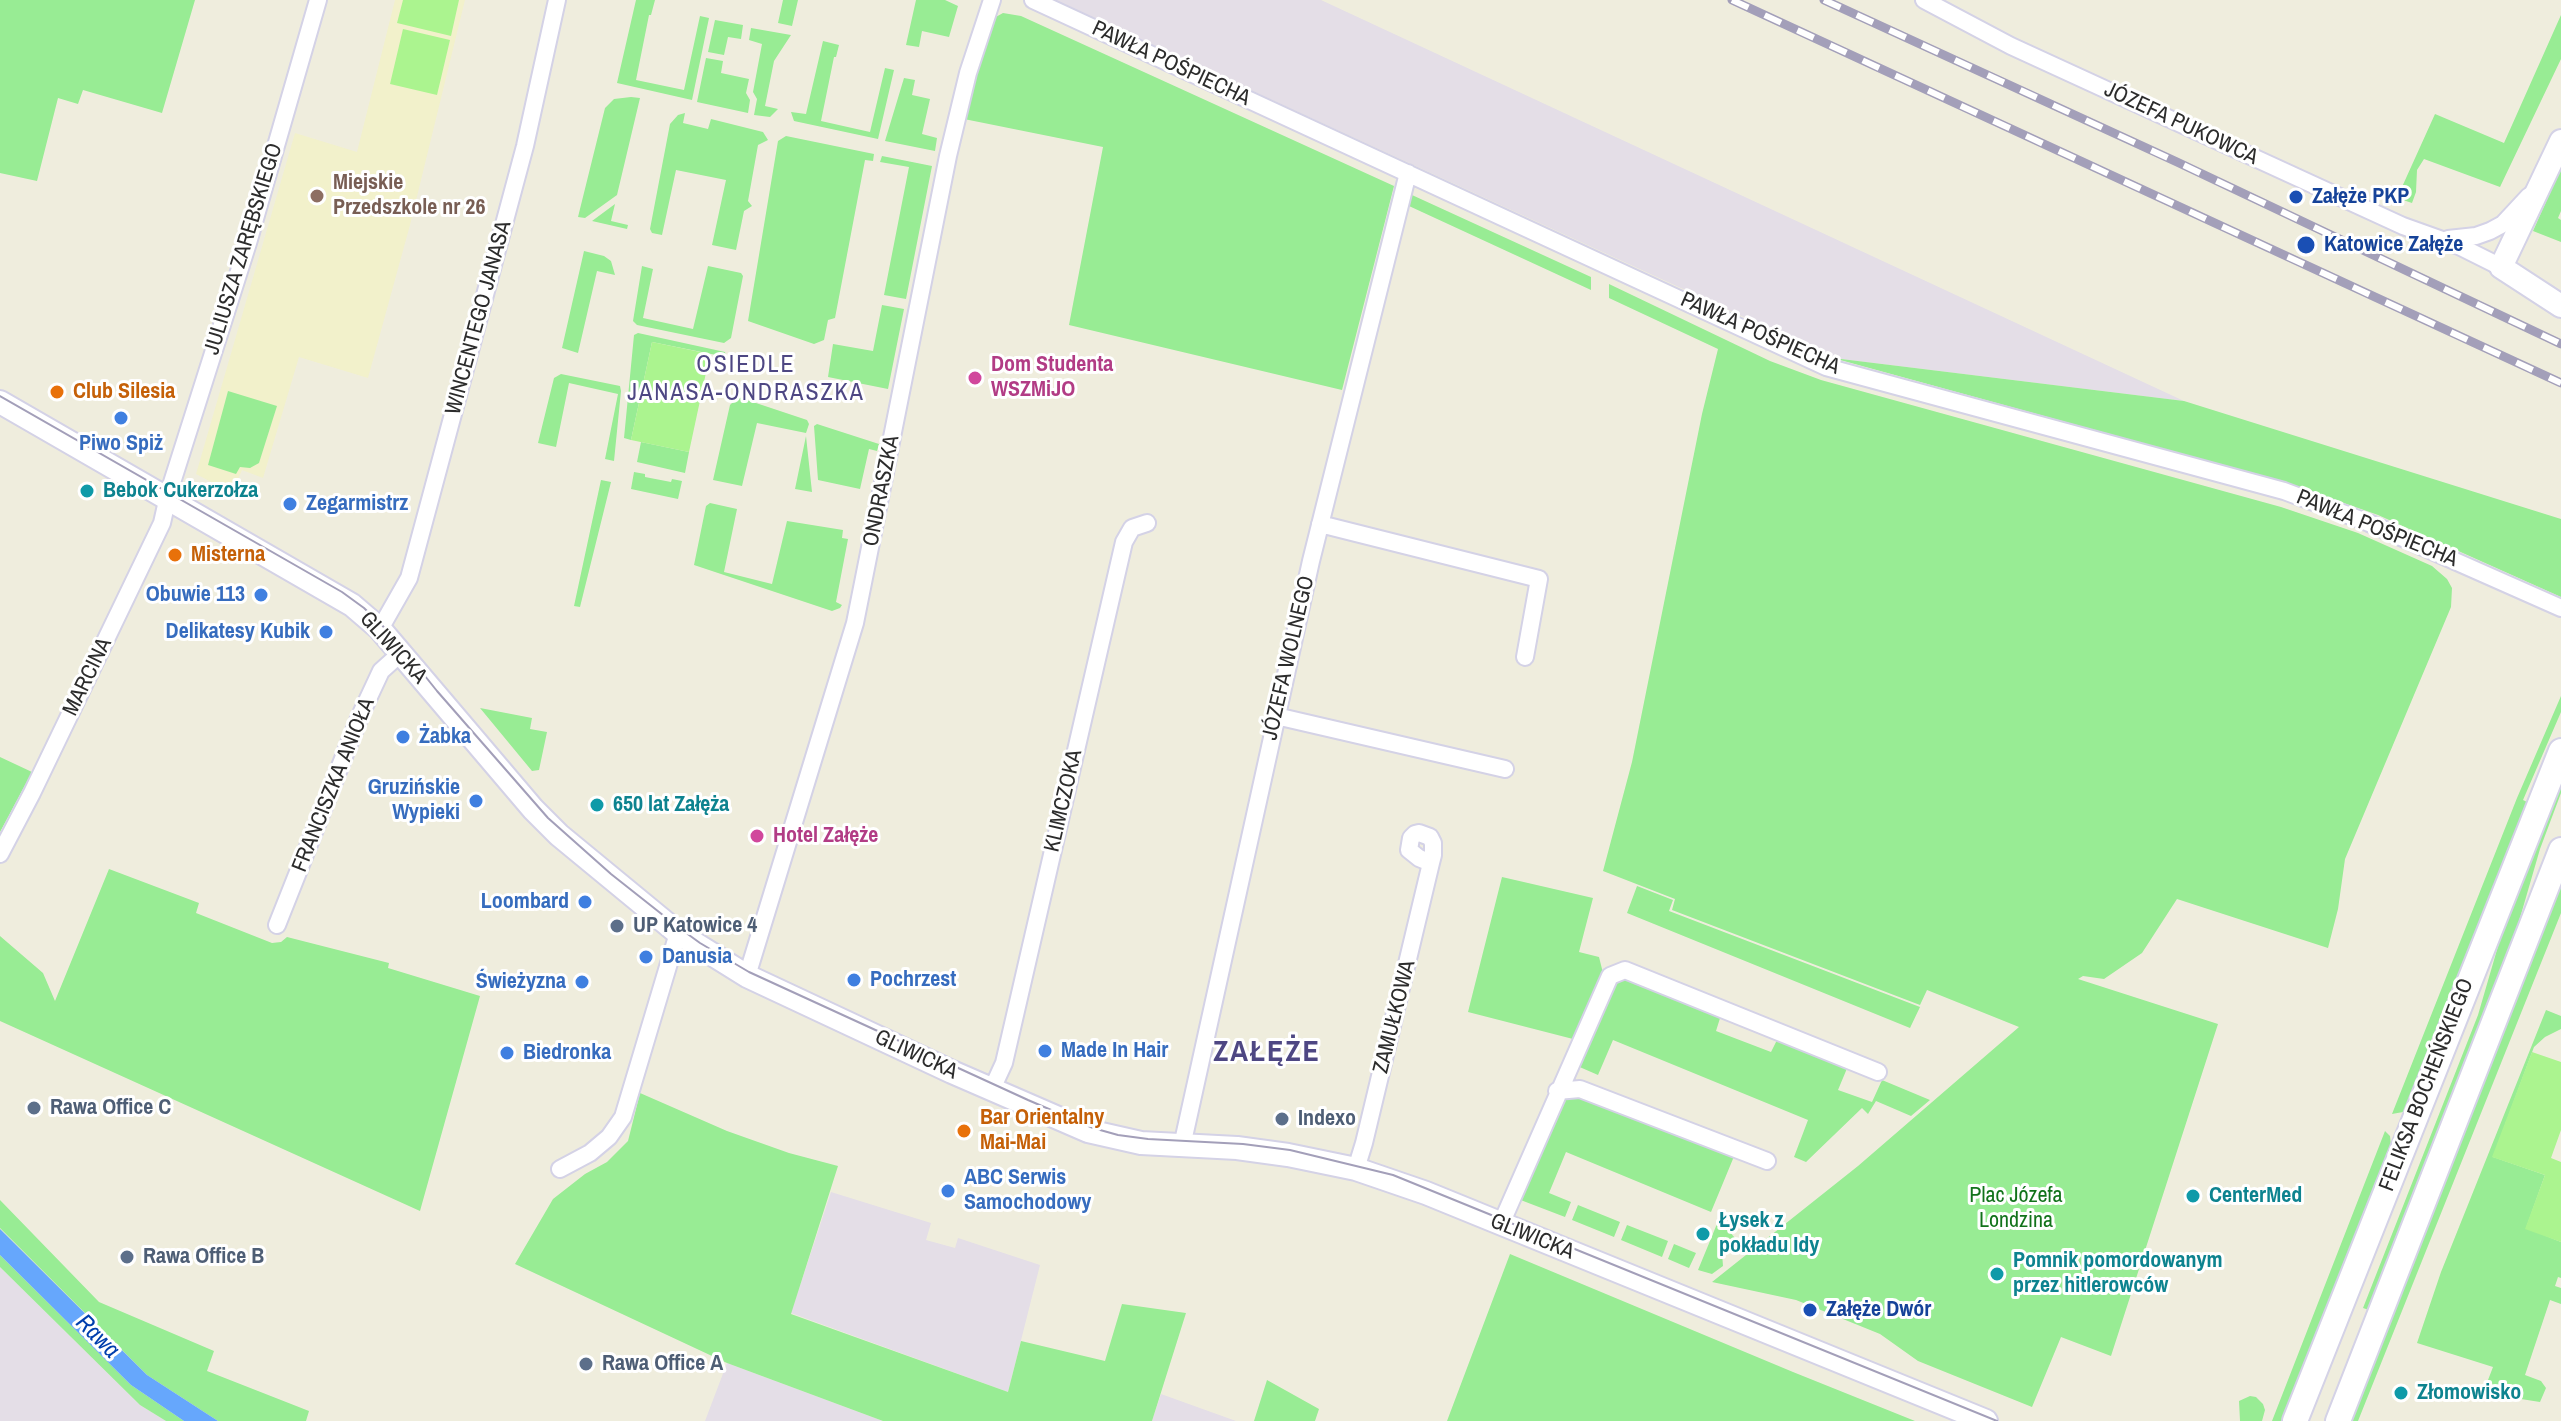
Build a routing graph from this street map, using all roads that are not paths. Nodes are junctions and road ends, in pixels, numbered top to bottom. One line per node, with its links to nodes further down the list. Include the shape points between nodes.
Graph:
1 (318, 0): 13 (street, JULIUSZA ZARĘBSKIEGO)
2 (557, 0): 17 (street, WINCENTEGO JANASA, via 525,146 409,578)
3 (992, 0): 28 (street, ONDRASZKA, via 948,156 855,623)
4 (1033, 0): 7 (street, PAWŁA POŚPIECHA)
5 (1924, 0): 9 (street, JÓZEFA PUKOWCA, via 2024,53)
6 (2561, 141): 8 (street)
7 (1408, 173): 15 (street, JÓZEFA WOLNEGO); 16 (street, PAWŁA POŚPIECHA, via 1826,367 2284,491)
8 (2541, 183): 9 (street, JÓZEFA PUKOWCA, via 2503,224 2476,236); 10 (street)
9 (2442, 239): 10 (street, JÓZEFA PUKOWCA)
10 (2501, 267): 11 (street, JÓZEFA PUKOWCA)
11 (2561, 306)
12 (0, 402): 13 (street, GLIWICKA)
13 (168, 497): 17 (street, GLIWICKA, via 352,605); 24 (street, MARCINA, via 162,523)
14 (1147, 523): 30 (street, KLIMCZOKA, via 1132,528 1124,542 1004,1063)
15 (1320, 524): 19 (street, via 1539,579); 20 (street, JÓZEFA WOLNEGO)
16 (2561, 608)
17 (380, 629): 18 (street, GLIWICKA)
18 (401, 653): 26 (street, FRANCISZKA ANIOŁA, via 381,671); 27 (street, GLIWICKA, via 533,809)
19 (1525, 657)
20 (1276, 716): 22 (street); 32 (street, JÓZEFA WOLNEGO)
21 (2561, 751): 38 (main road, FELIKSA BOCHEŃSKIEGO)
22 (1505, 769)
23 (2561, 850): 39 (main road, FELIKSA BOCHEŃSKIEGO)
24 (0, 854)
25 (1431, 863): 35 (street, ZAMUŁKOWA)
26 (277, 925)
27 (678, 933): 28 (street, GLIWICKA); 34 (street, via 623,1117 590,1153)
28 (747, 976): 30 (street, GLIWICKA)
29 (1878, 1072): 31 (street, via 1625,970 1610,976)
30 (992, 1089): 32 (street, GLIWICKA, via 1088,1131)
31 (1557, 1091): 33 (street, via 1580,1089); 36 (street)
32 (1182, 1146): 35 (street, GLIWICKA, via 1275,1153)
33 (1767, 1161)
34 (560, 1169)
35 (1356, 1169): 36 (street, GLIWICKA)
36 (1501, 1224): 37 (street, GLIWICKA)
37 (1986, 1421)
38 (2295, 1421)
39 (2338, 1421)

